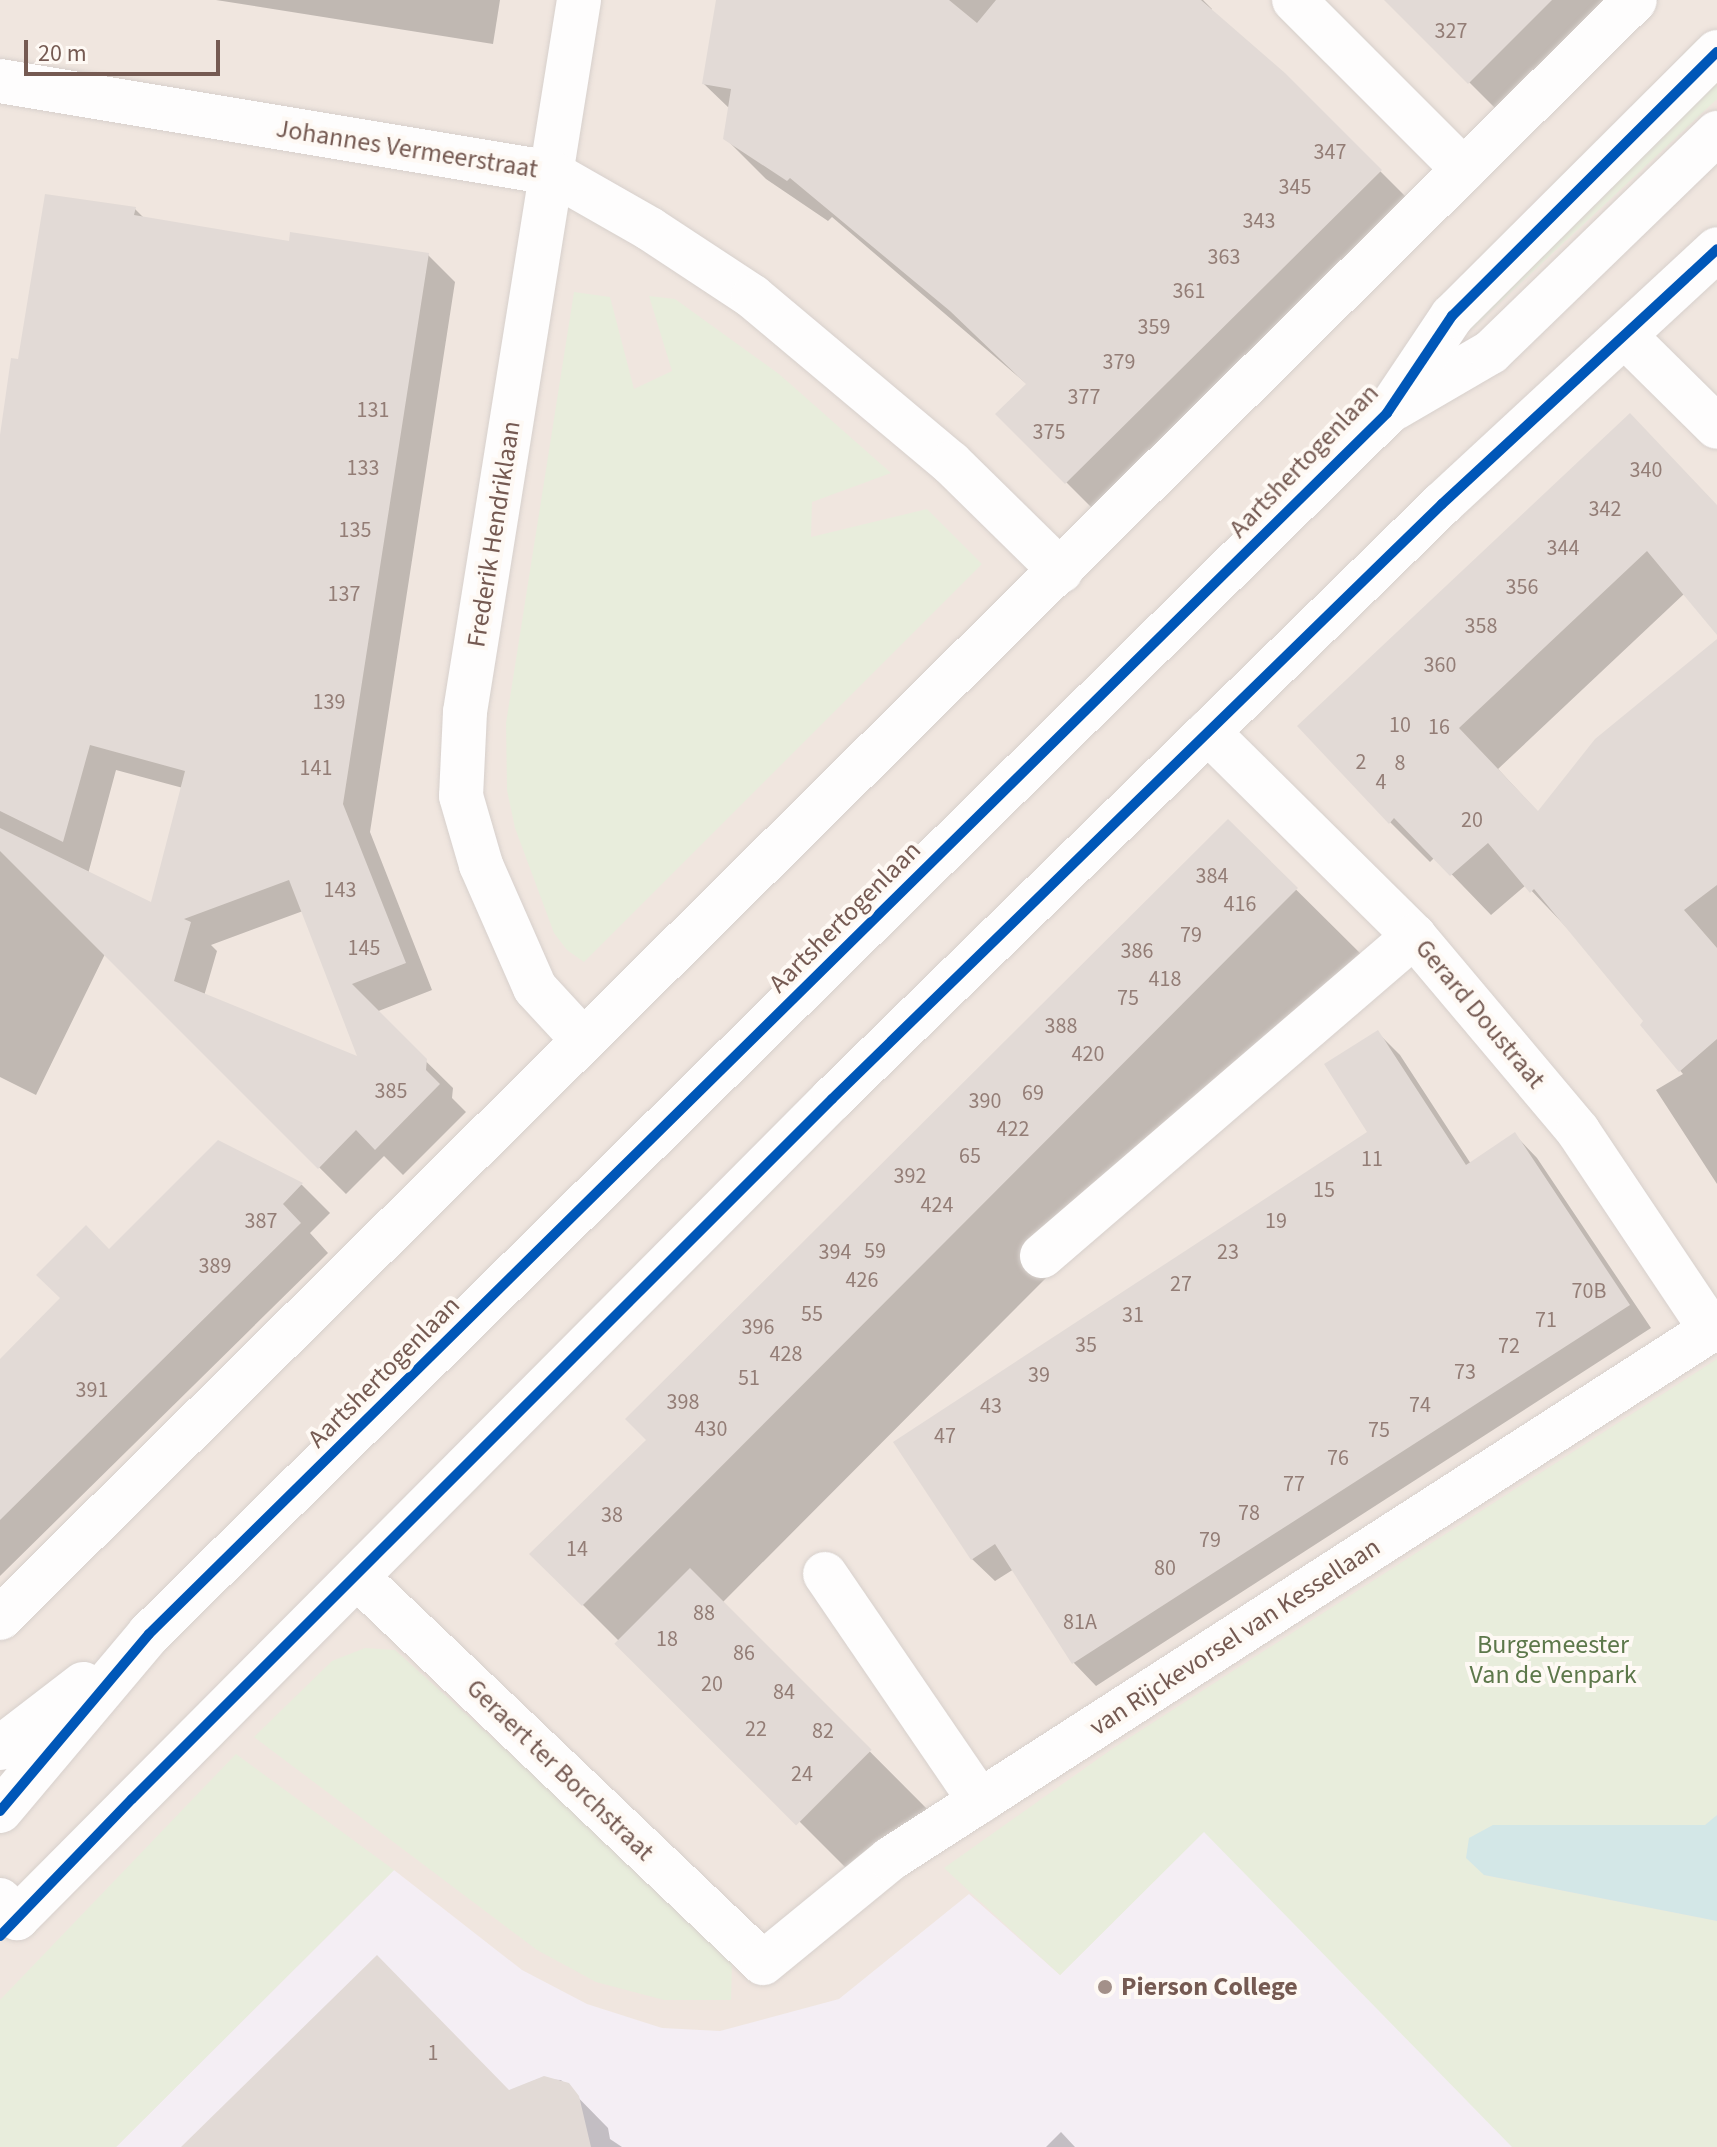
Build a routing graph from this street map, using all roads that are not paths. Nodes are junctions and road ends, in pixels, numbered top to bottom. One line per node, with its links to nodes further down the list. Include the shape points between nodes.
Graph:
1 (579, 0): 8 (street, Frederik Hendriklaan)
2 (1294, 0): 7 (street)
3 (1635, 0): 7 (street)
4 (1717, 52): 11 (street, Aartshertogenlaan, via 1452,316)
5 (0, 81): 8 (street, Johannes Vermeerstraat)
6 (1717, 133): 11 (street, Aartshertogenlaan, via 1491,352)
7 (1464, 170): 13 (street)
8 (552, 173): 13 (street, Johannes Vermeerstraat, via 753,297 951,463); 16 (street, Frederik Hendriklaan, via 465,712 461,796 481,865 535,988)
9 (1717, 249): 10 (street)
10 (1625, 336): 12 (street); 14 (street, via 1442,504)
11 (1387, 413): 22 (street, Aartshertogenlaan)
12 (1717, 427)
13 (1061, 571): 16 (street)
14 (1208, 732): 15 (street, Gerard Doustraat); 20 (street, via 832,1099)
15 (1414, 936): 17 (street); 18 (street, Gerard Doustraat, via 1578,1131)
16 (583, 1040): 21 (street)
17 (1042, 1256)
18 (1714, 1328): 24 (street, van Rijckevorsel van Kessellaan)
19 (825, 1574): 24 (street)
20 (357, 1577): 26 (street, via 17,1918); 27 (street, Geraert ter Borchstraat)
21 (0, 1618)
22 (149, 1634): 23 (street, Aartshertogenlaan); 25 (street, Aartshertogenlaan)
23 (0, 1748)
24 (980, 1801): 27 (street, van Rijckevorsel van Kessellaan, via 890,1859)
25 (0, 1811)
26 (0, 1900)
27 (763, 1963)

